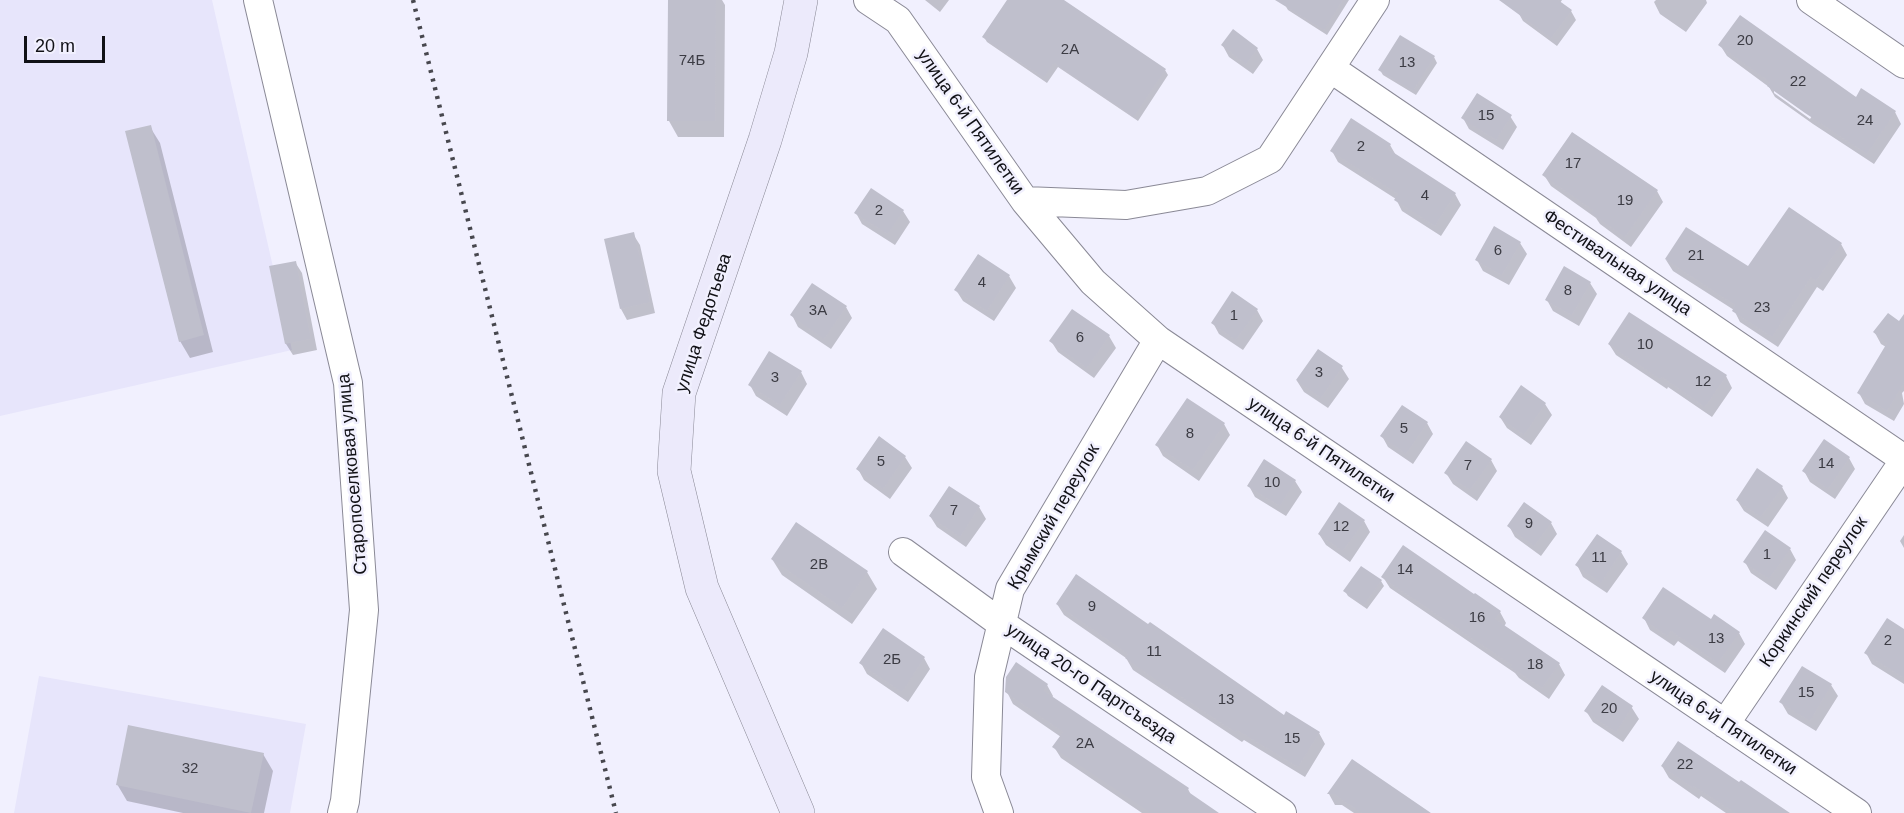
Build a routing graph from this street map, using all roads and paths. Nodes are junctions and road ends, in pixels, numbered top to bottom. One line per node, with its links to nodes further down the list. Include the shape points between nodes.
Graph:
1 (258, 0): 14 (street, Старопоселковая улица, via 348,383 364,610)
2 (801, 0): 15 (main road, улица Федотьева, via 791,53 765,140 680,393 674,471 702,588)
3 (868, 0): 8 (street, улица 6-й Пятилетки, via 898,20)
4 (1375, 0): 7 (street)
5 (1811, 0): 6 (street)
6 (1904, 64)
7 (1330, 68): 8 (street, via 1270,159 1207,190 1126,205); 10 (street, Фестивальная улица)
8 (1025, 201): 9 (street, улица 6-й Пятилетки, via 1093,282)
9 (1158, 340): 12 (street, Крымский переулок, via 1010,588); 13 (street, улица 6-й Пятилетки)
10 (1904, 460): 13 (street, Коркинский переулок)
11 (903, 552): 12 (street, улица 20-го Партсъезда)
12 (1002, 624): 16 (street, Крымский переулок, via 989,677 986,777); 17 (street, улица 20-го Партсъезда)
13 (1725, 724): 18 (street, улица 6-й Пятилетки)
14 (342, 813)
15 (798, 813)
16 (999, 813)
17 (1282, 813)
18 (1857, 813)

